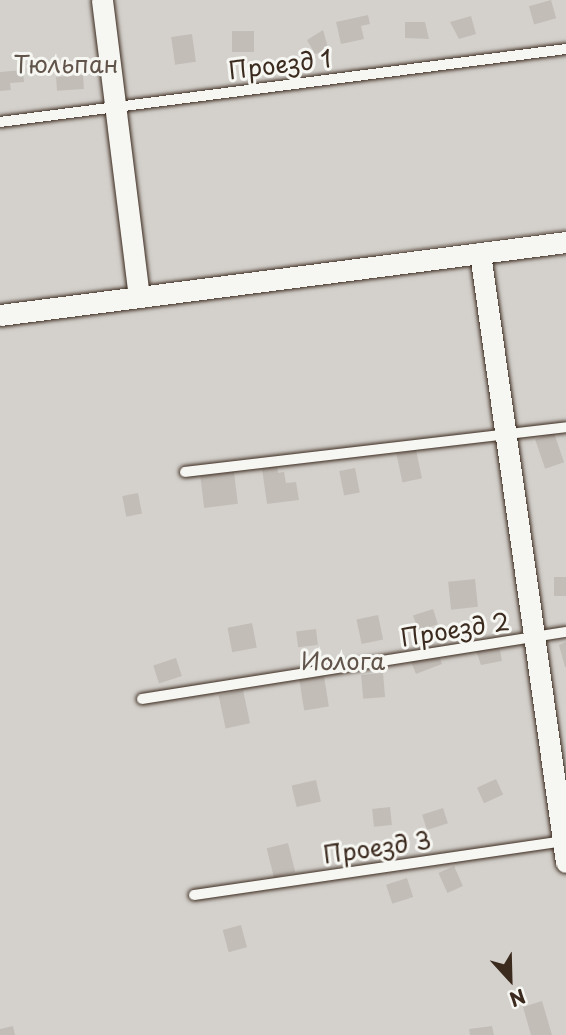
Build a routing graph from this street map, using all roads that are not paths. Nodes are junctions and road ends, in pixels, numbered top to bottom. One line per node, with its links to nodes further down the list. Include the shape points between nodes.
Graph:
1 (102, 0): 3 (street)
2 (566, 50): 3 (lane, Проезд 1)
3 (115, 106): 4 (lane, Проезд 1); 7 (street)
4 (0, 122)
5 (566, 242): 6 (street)
6 (480, 253): 7 (street); 10 (street)
7 (139, 297): 8 (street)
8 (0, 315)
9 (566, 427): 10 (lane)
10 (506, 434): 11 (lane); 13 (street)
11 (185, 472)
12 (566, 632): 13 (lane, Проезд 2)
13 (534, 637): 14 (lane, Проезд 2); 15 (street)
14 (142, 699)
15 (565, 848): 16 (lane, Проезд 3)
16 (194, 895)

